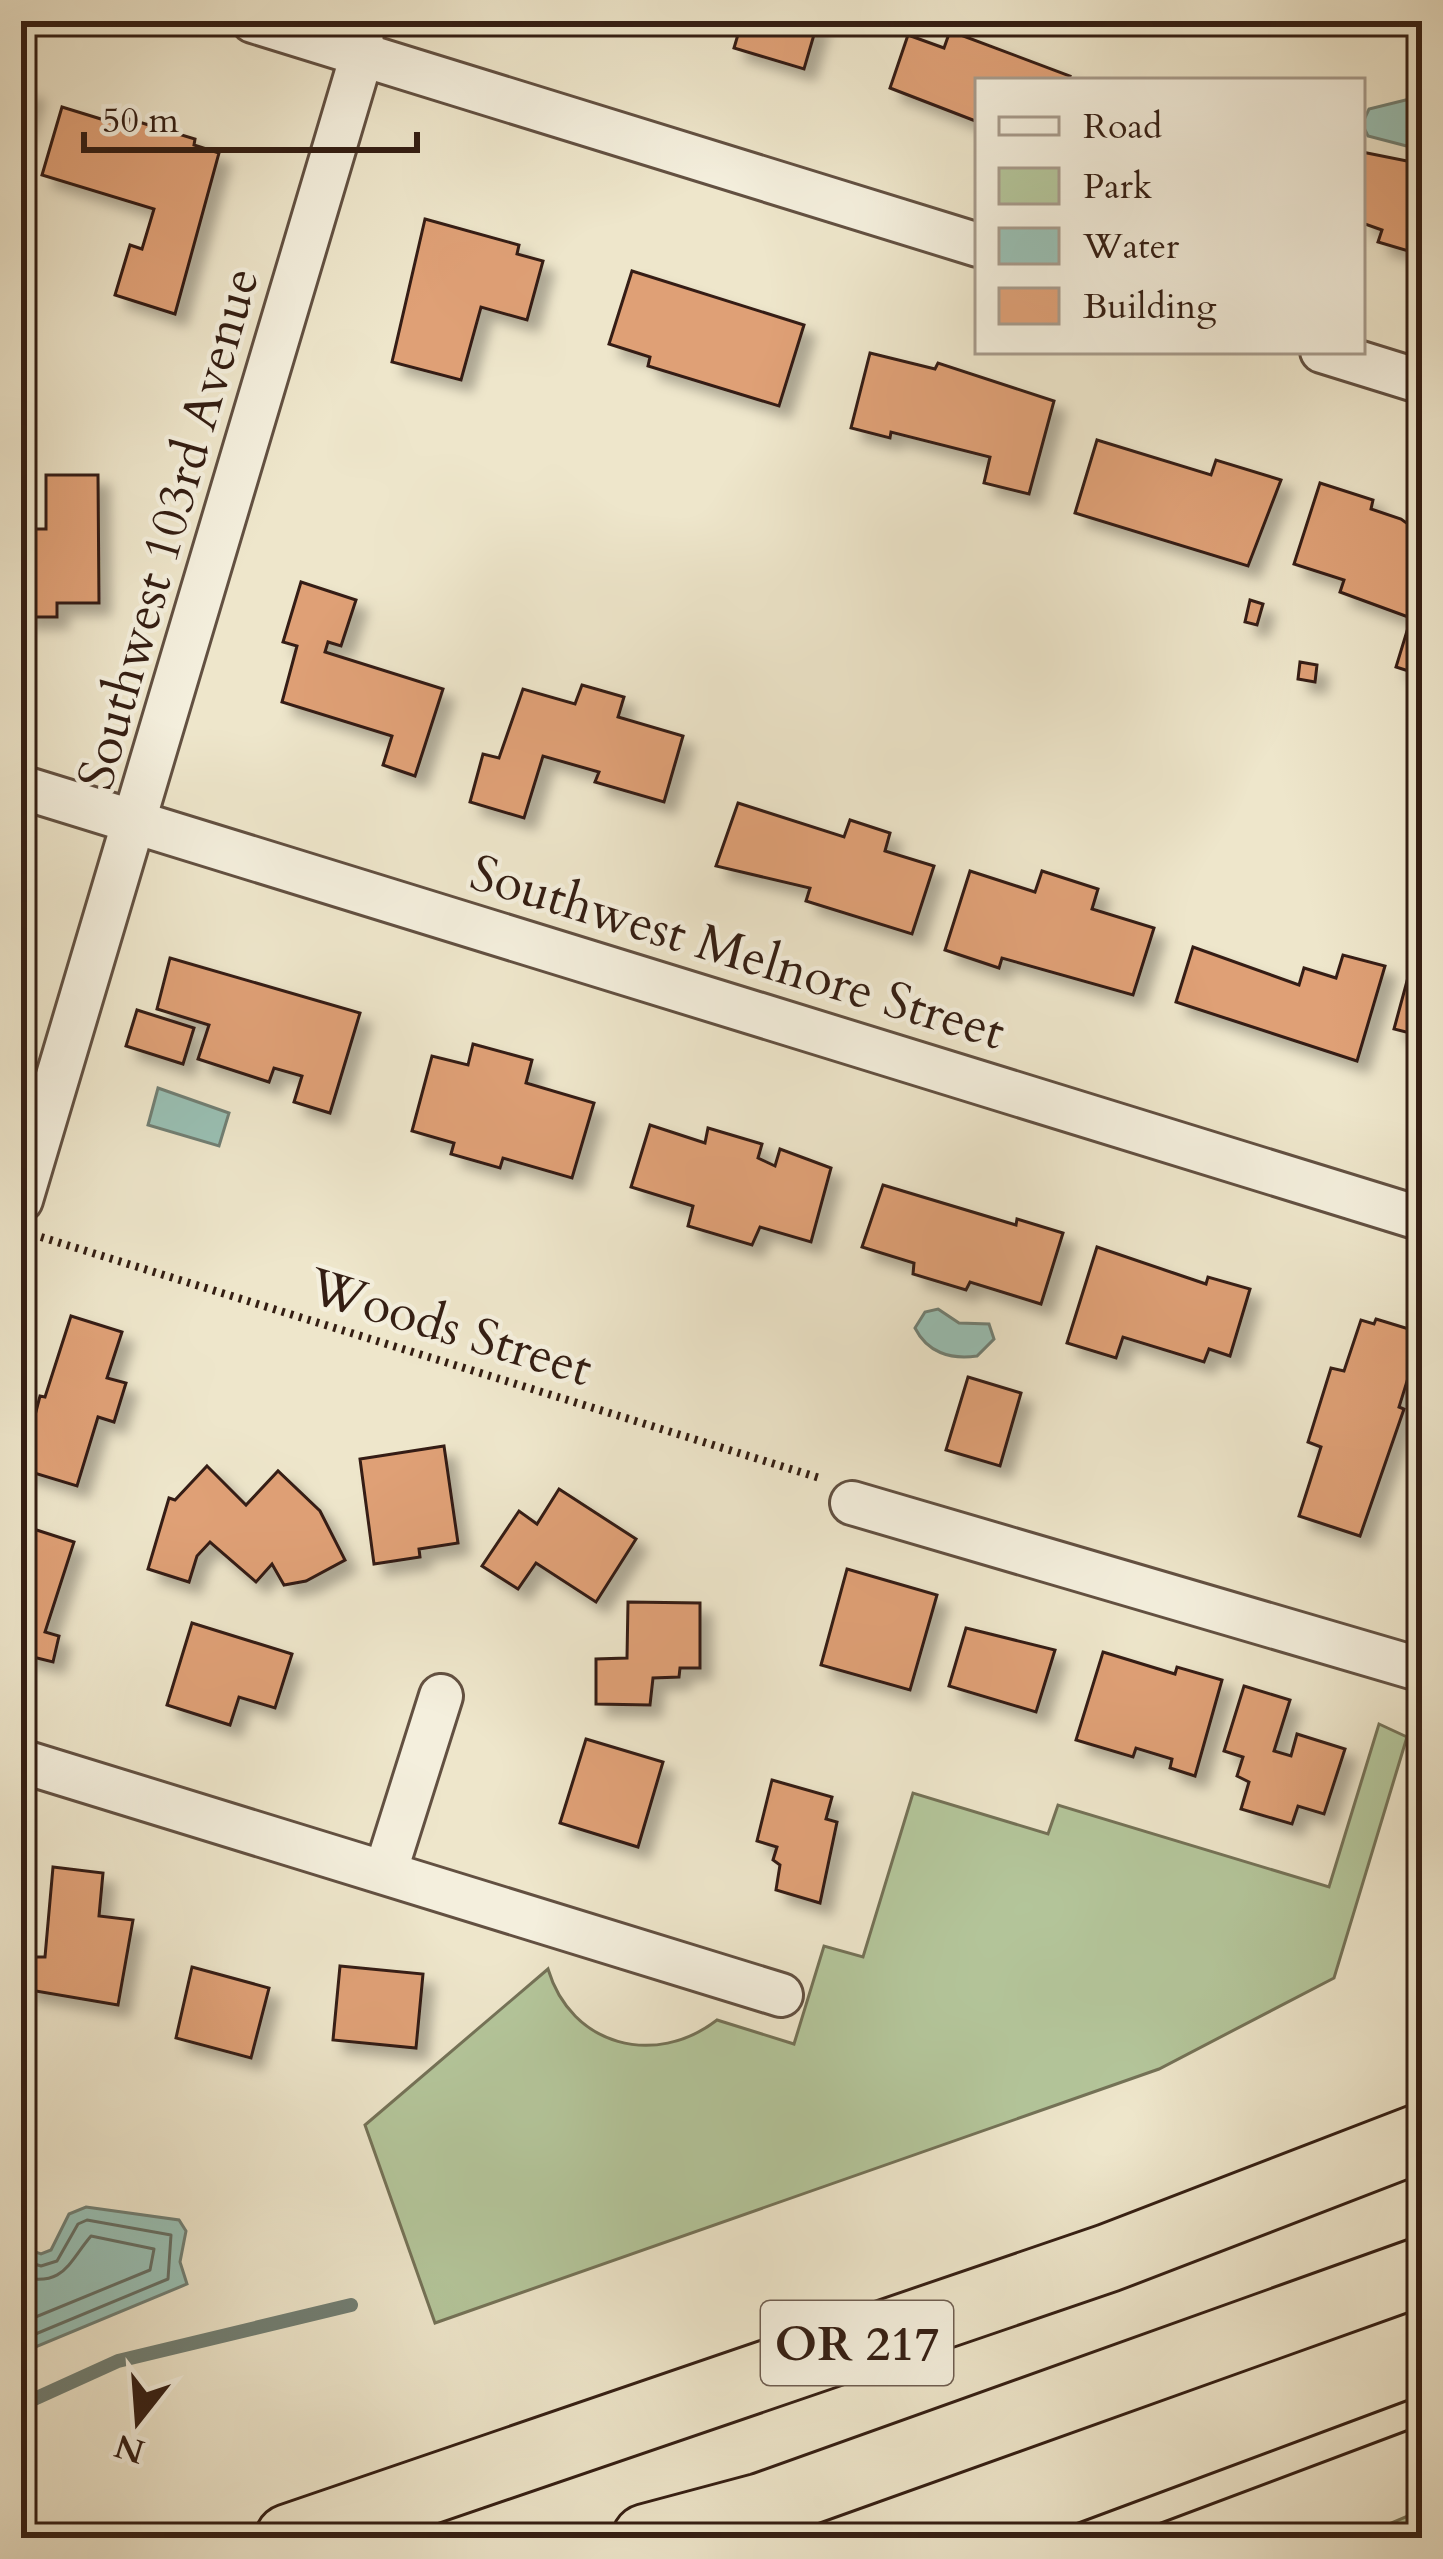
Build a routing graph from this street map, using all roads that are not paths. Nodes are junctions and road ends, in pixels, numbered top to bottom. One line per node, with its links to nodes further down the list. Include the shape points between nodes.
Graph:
1 (253, 21): 2 (street)
2 (362, 38): 3 (street); 7 (street, Southwest 103rd Avenue)
3 (975, 244)
4 (1332, 354): 5 (street)
5 (1422, 382)
6 (21, 787): 7 (street, Southwest Melnore Street)
7 (136, 822): 8 (street, Southwest 103rd Avenue); 9 (street, Southwest Melnore Street)
8 (21, 1200)
9 (1422, 1220)
10 (852, 1503): 11 (street)
11 (1422, 1670)
12 (441, 1696): 14 (street)
13 (21, 1761): 14 (street)
14 (386, 1870): 15 (street)
15 (781, 1995)
16 (1422, 2138): 19 (highway, OR 217, via 1108,2258)
17 (1422, 2271): 18 (highway, OR 217)
18 (741, 2523): 20 (highway, OR 217)
19 (289, 2538)
20 (646, 2538)

